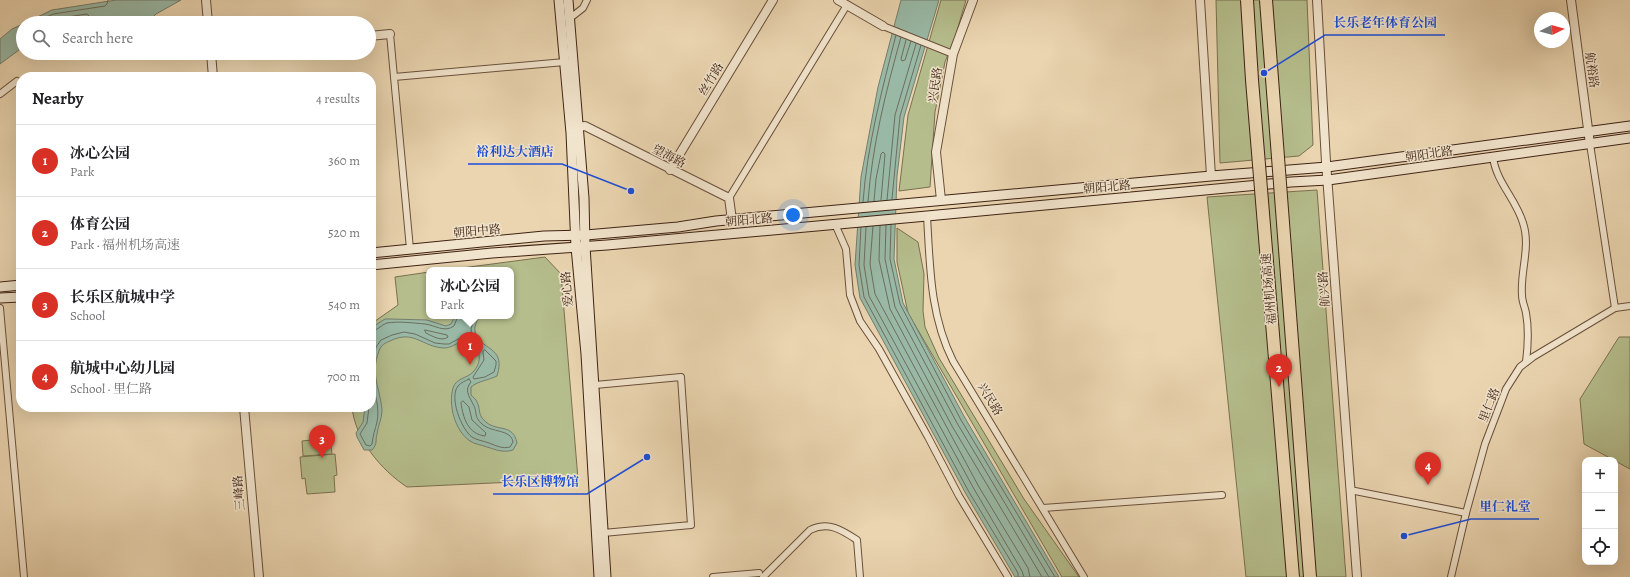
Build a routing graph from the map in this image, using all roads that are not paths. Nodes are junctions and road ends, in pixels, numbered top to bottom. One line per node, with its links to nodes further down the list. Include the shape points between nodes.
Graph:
1 (206, 0): 14 (street)
2 (559, 0): 21 (main road, 爱心路)
3 (568, 0): 15 (main road, 爱心路)
4 (587, 0): 15 (street, via 583,8)
5 (773, 0): 33 (street, 丝竹路)
6 (838, 0): 13 (street)
7 (973, 0): 19 (street, 兴民路)
8 (1200, 0): 34 (street)
9 (1248, 0): 73 (highway, 福州机场高速, bridge, via 1253,95)
10 (1266, 0): 74 (highway, 福州机场高速, bridge)
11 (1317, 0): 32 (street, 航兴路)
12 (1571, 0): 28 (street, 航裕路)
13 (847, 5): 16 (street); 36 (street)
14 (207, 16)
15 (569, 19): 27 (main road, 爱心路)
16 (883, 26): 19 (street)
17 (390, 34): 18 (street); 23 (street)
18 (376, 35)
19 (952, 54): 37 (street, 兴民路, via 936,152)
20 (212, 60): 22 (street)
21 (565, 62): 23 (street); 42 (main road, 爱心路)
22 (213, 72)
23 (394, 77): 45 (street)
24 (16, 82): 25 (street)
25 (0, 94)
26 (1630, 126): 28 (main road, 朝阳北路)
27 (578, 127): 33 (street, 望海路, via 585,126); 41 (main road, 爱心路)
28 (1588, 132): 30 (street, 航裕路); 32 (main road, 朝阳北路)
29 (1630, 138): 30 (main road, 朝阳北路)
30 (1590, 144): 31 (main road, 朝阳北路); 55 (street)
31 (1493, 157): 35 (main road, 朝阳北路); 56 (street, via 1496,174 1516,204 1526,230 1522,295 1527,320)
32 (1326, 167): 34 (main road, 朝阳北路); 35 (street, 航兴路)
33 (670, 170): 36 (street, 望海路)
34 (1211, 176): 37 (main road, 朝阳北路)
35 (1328, 180): 38 (main road, 朝阳北路, via 1283,182); 59 (street, 航兴路)
36 (729, 198): 39 (street)
37 (941, 200): 39 (main road, 朝阳北路)
38 (927, 216): 40 (main road, 朝阳北路); 61 (street, 兴民路, via 932,294 944,343 953,362)
39 (732, 220): 41 (main road, 朝阳北路)
40 (835, 224): 44 (main road, 朝阳北路); 71 (street, via 846,249 850,295 860,321)
41 (586, 235): 42 (main road, 朝阳中路); 44 (main road, 爱心路)
42 (576, 236): 43 (main road, 朝阳中路, via 544,236); 44 (main road, 爱心路)
43 (439, 246): 45 (main road, 朝阳中路); 47 (main road)
44 (580, 247): 47 (main road, 朝阳中路); 57 (main road, 爱心路); 67 (main road, 爱心路)
45 (410, 249): 46 (main road, 朝阳中路)
46 (376, 252)
47 (440, 258): 48 (main road, 朝阳中路)
48 (376, 264)
49 (16, 285): 50 (main road)
50 (0, 287)
51 (16, 297): 52 (main road)
52 (0, 298)
53 (1630, 306): 55 (street, 里仁路)
54 (0, 308): 65 (street)
55 (1615, 308): 56 (street, 里仁路)
56 (1526, 362): 62 (street, 里仁路, via 1506,389 1485,444)
57 (595, 385): 63 (main road, 爱心路); 63 (street, via 681,377 691,525)
58 (244, 412): 66 (street, 三峰路)
59 (1350, 490): 62 (street); 75 (street, 航兴路)
60 (1222, 495): 61 (street)
61 (1043, 508): 72 (street, 兴民路)
62 (1466, 513): 76 (street, 里仁路)
63 (603, 533): 68 (main road, 爱心路)
64 (761, 575): 69 (street); 70 (street, via 810,530 818,526 833,526 857,540)
65 (24, 577)
66 (259, 577)
67 (600, 577)
68 (606, 577)
69 (712, 577)
70 (860, 577)
71 (1008, 577)
72 (1084, 577)
73 (1293, 577)
74 (1310, 577)
75 (1357, 577)
76 (1451, 577)

